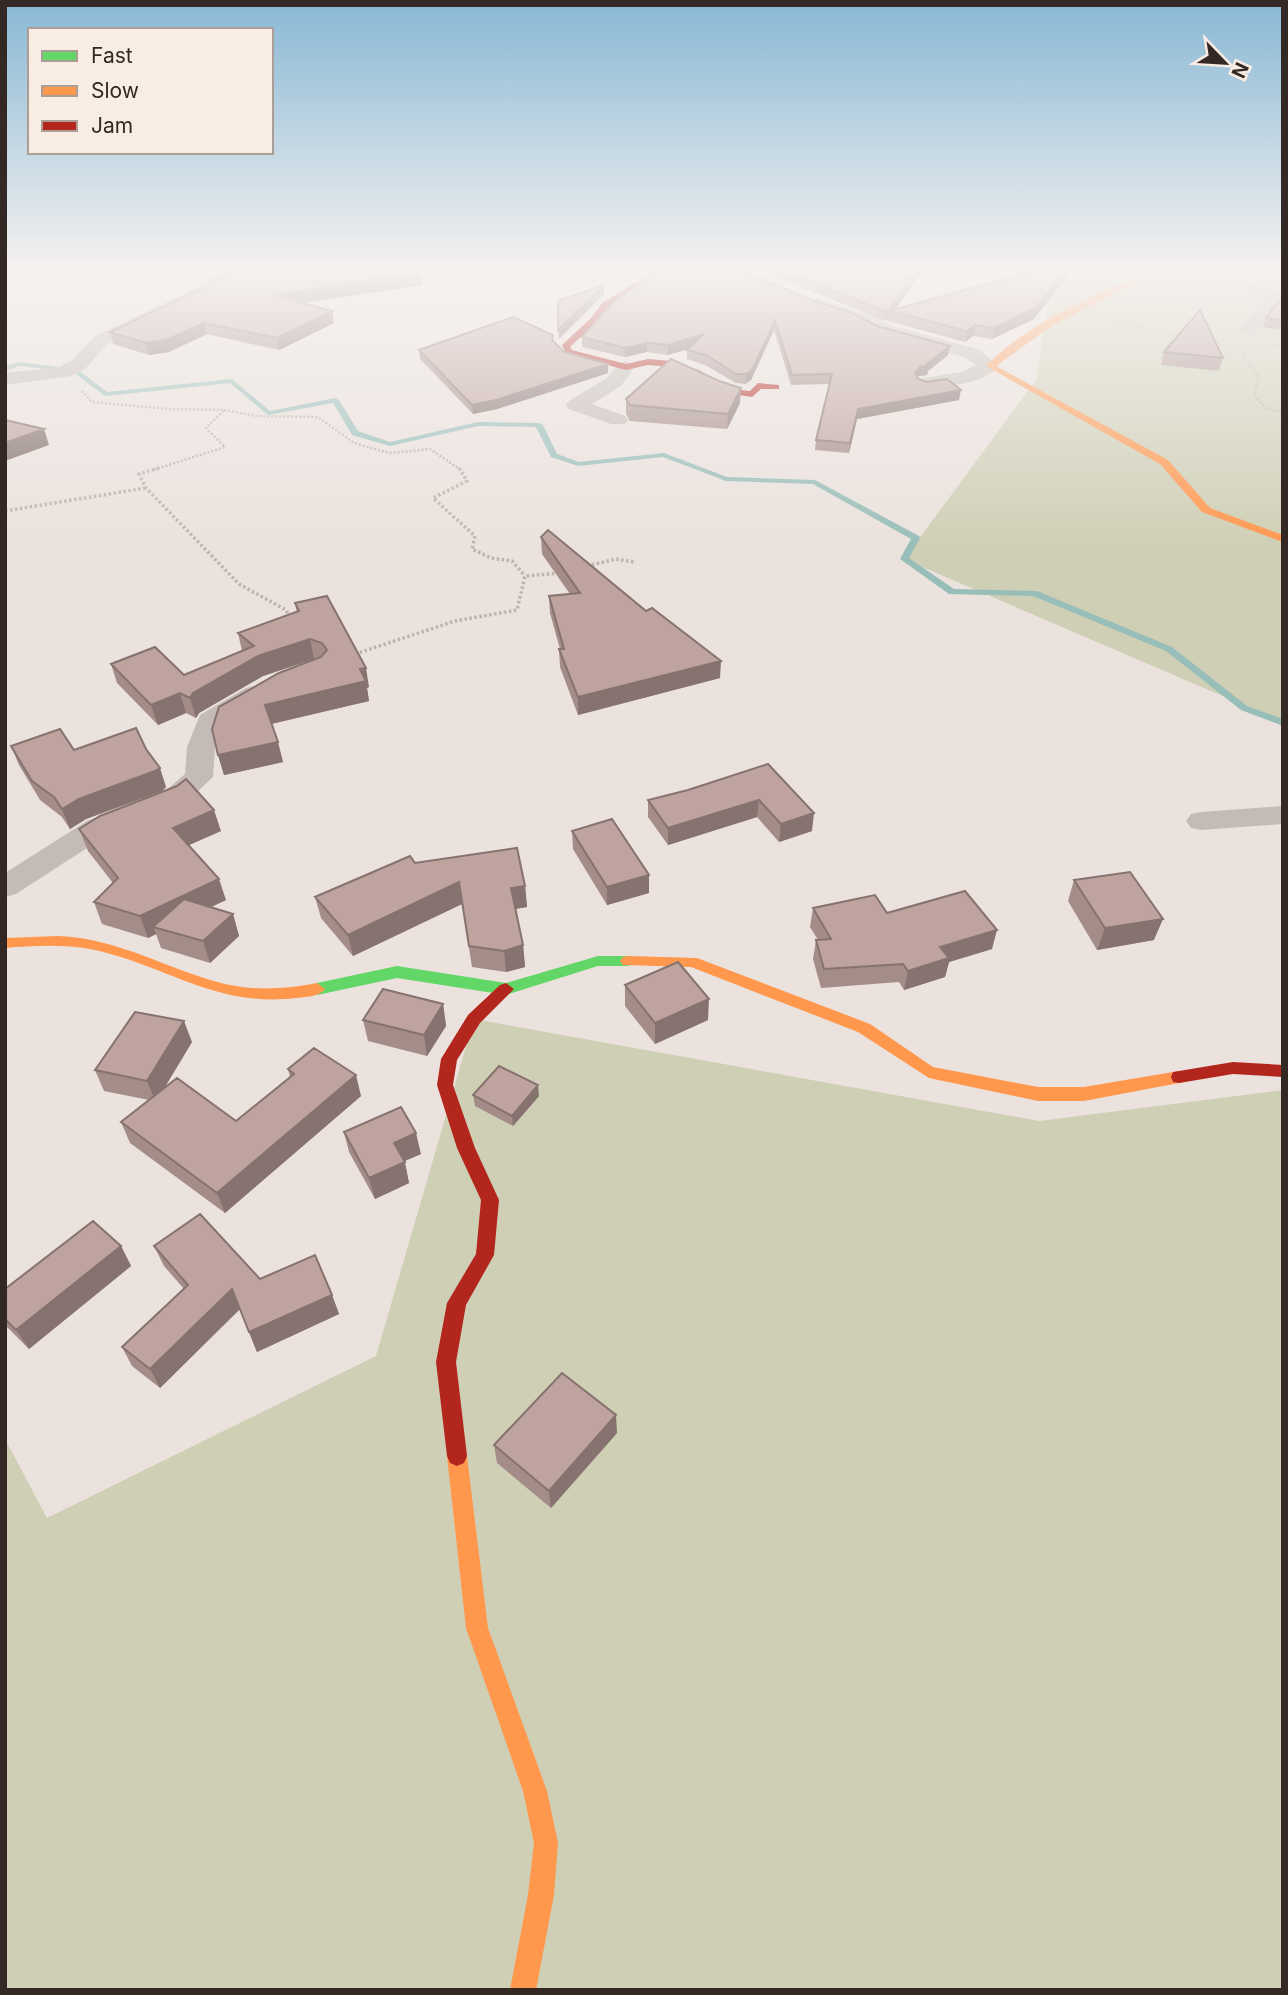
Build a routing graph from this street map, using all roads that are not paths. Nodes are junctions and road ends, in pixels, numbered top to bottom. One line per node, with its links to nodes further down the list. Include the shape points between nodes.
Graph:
1 (77, 362): 9 (street, via 71,368)
2 (607, 362): 8 (street)
3 (641, 362): 8 (street)
4 (661, 362): 11 (street, via 715,382 726,391 752,394 758,386)
5 (984, 362): 7 (street)
6 (994, 362): 7 (street)
7 (990, 366): 10 (street, via 966,377); 13 (street, via 1164,462 1206,510)
8 (626, 367): 12 (street, via 605,388 576,405)
9 (5, 379)
10 (926, 383)
11 (776, 387)
12 (618, 420)
13 (1283, 540)
14 (283, 680): 17 (street, via 210,721 201,747 199,777 173,799 96,828)
15 (1283, 816): 16 (street)
16 (1201, 821)
17 (5, 887)
18 (5, 943): 19 (street, via 90,944 142,958 218,988 290,995 397,972)
19 (506, 989): 20 (street, via 598,961 692,962 864,1028 929,1072 1038,1094 1084,1094 1233,1068); 21 (street, via 474,1019 449,1059 445,1085 490,1200 485,1255 457,1303 446,1362 477,1628 535,1791 546,1843)
20 (1283, 1071)
21 (523, 1990)

